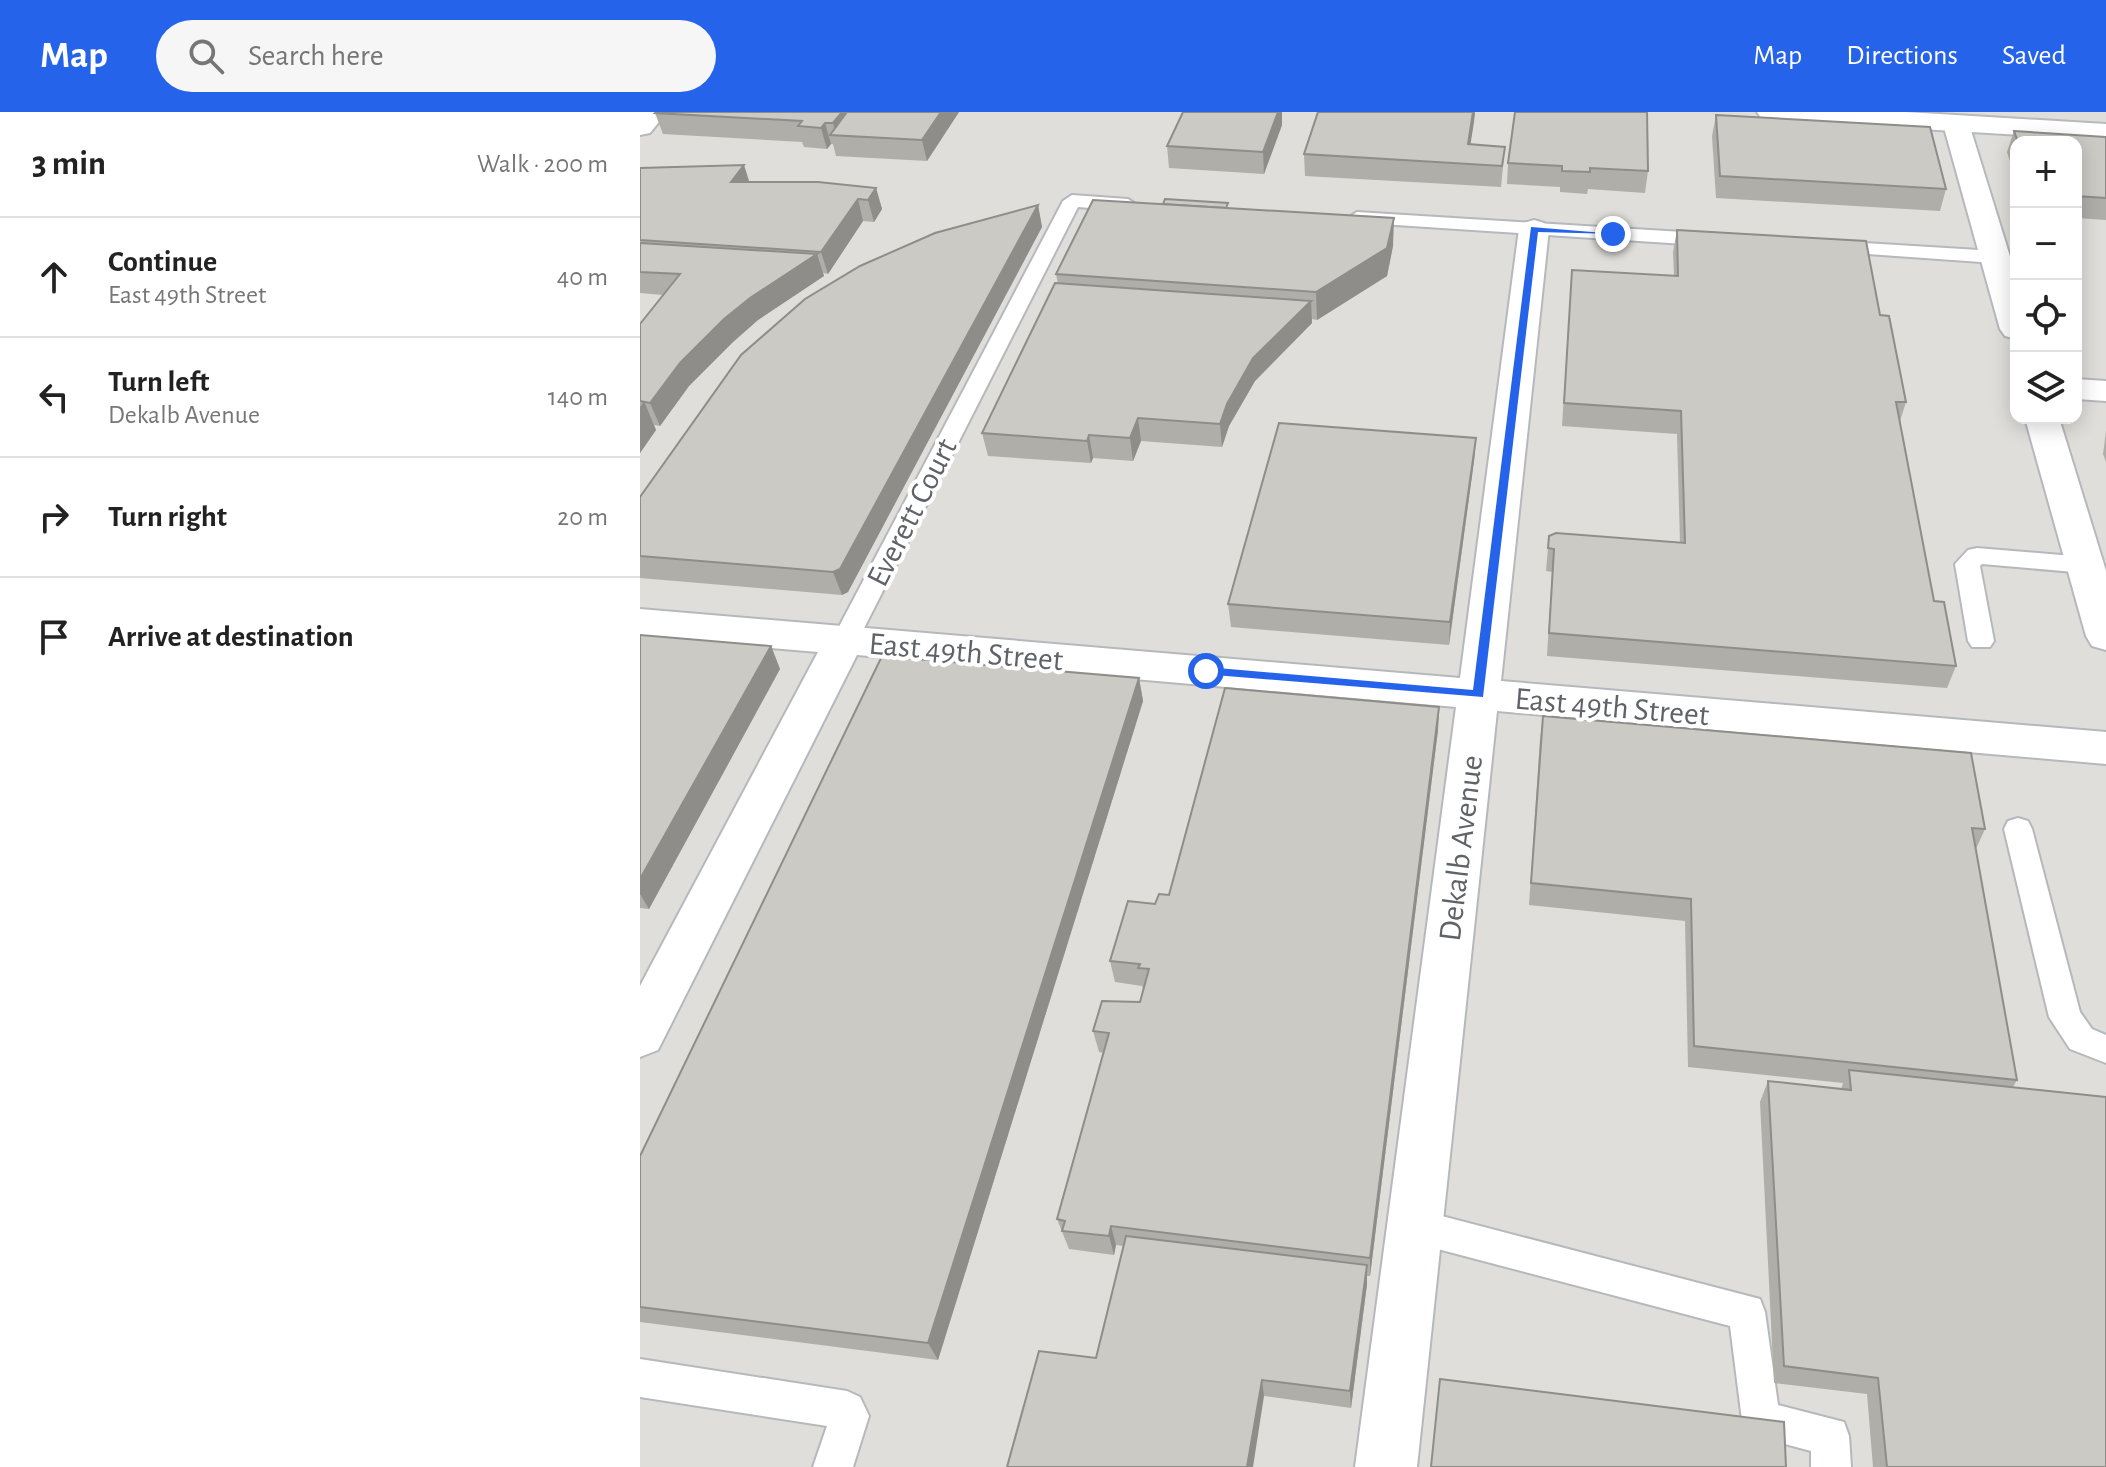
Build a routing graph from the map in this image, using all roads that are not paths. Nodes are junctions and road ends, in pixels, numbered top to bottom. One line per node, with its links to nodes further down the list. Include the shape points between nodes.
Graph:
1 (654, 112): 5 (street)
2 (1770, 112): 3 (street)
3 (1805, 113): 4 (street)
4 (1956, 124): 6 (street); 14 (street)
5 (640, 127)
6 (2106, 132)
7 (1151, 206): 8 (lane)
8 (1069, 207): 10 (lane); 22 (lane, Everett Court)
9 (1340, 217): 11 (lane)
10 (1040, 220)
11 (1534, 229): 12 (lane); 24 (street, Dekalb Avenue)
12 (1740, 242)
13 (1804, 246): 14 (lane)
14 (1995, 257): 15 (street)
15 (2010, 308)
16 (2082, 389): 17 (street)
17 (2106, 391)
18 (2044, 424): 19 (street)
19 (2085, 565): 21 (street); 23 (lane, via 1977,556 1967,564)
20 (640, 623): 22 (street, East 49th Street)
21 (2106, 636)
22 (845, 640): 24 (street, East 49th Street); 27 (street, Everett Court)
23 (1981, 641)
24 (1478, 694): 25 (street, East 49th Street); 29 (street, Dekalb Avenue)
25 (2106, 748)
26 (2018, 829): 28 (lane, via 2065,1017 2081,1039)
27 (640, 1035)
28 (2106, 1049)
29 (1415, 1226): 32 (street, Dekalb Avenue); 33 (lane, via 1747,1312 1761,1420 1830,1436)
30 (640, 1378): 31 (lane, via 847,1410 850,1416)
31 (833, 1467)
32 (1386, 1467)
33 (1831, 1467)

